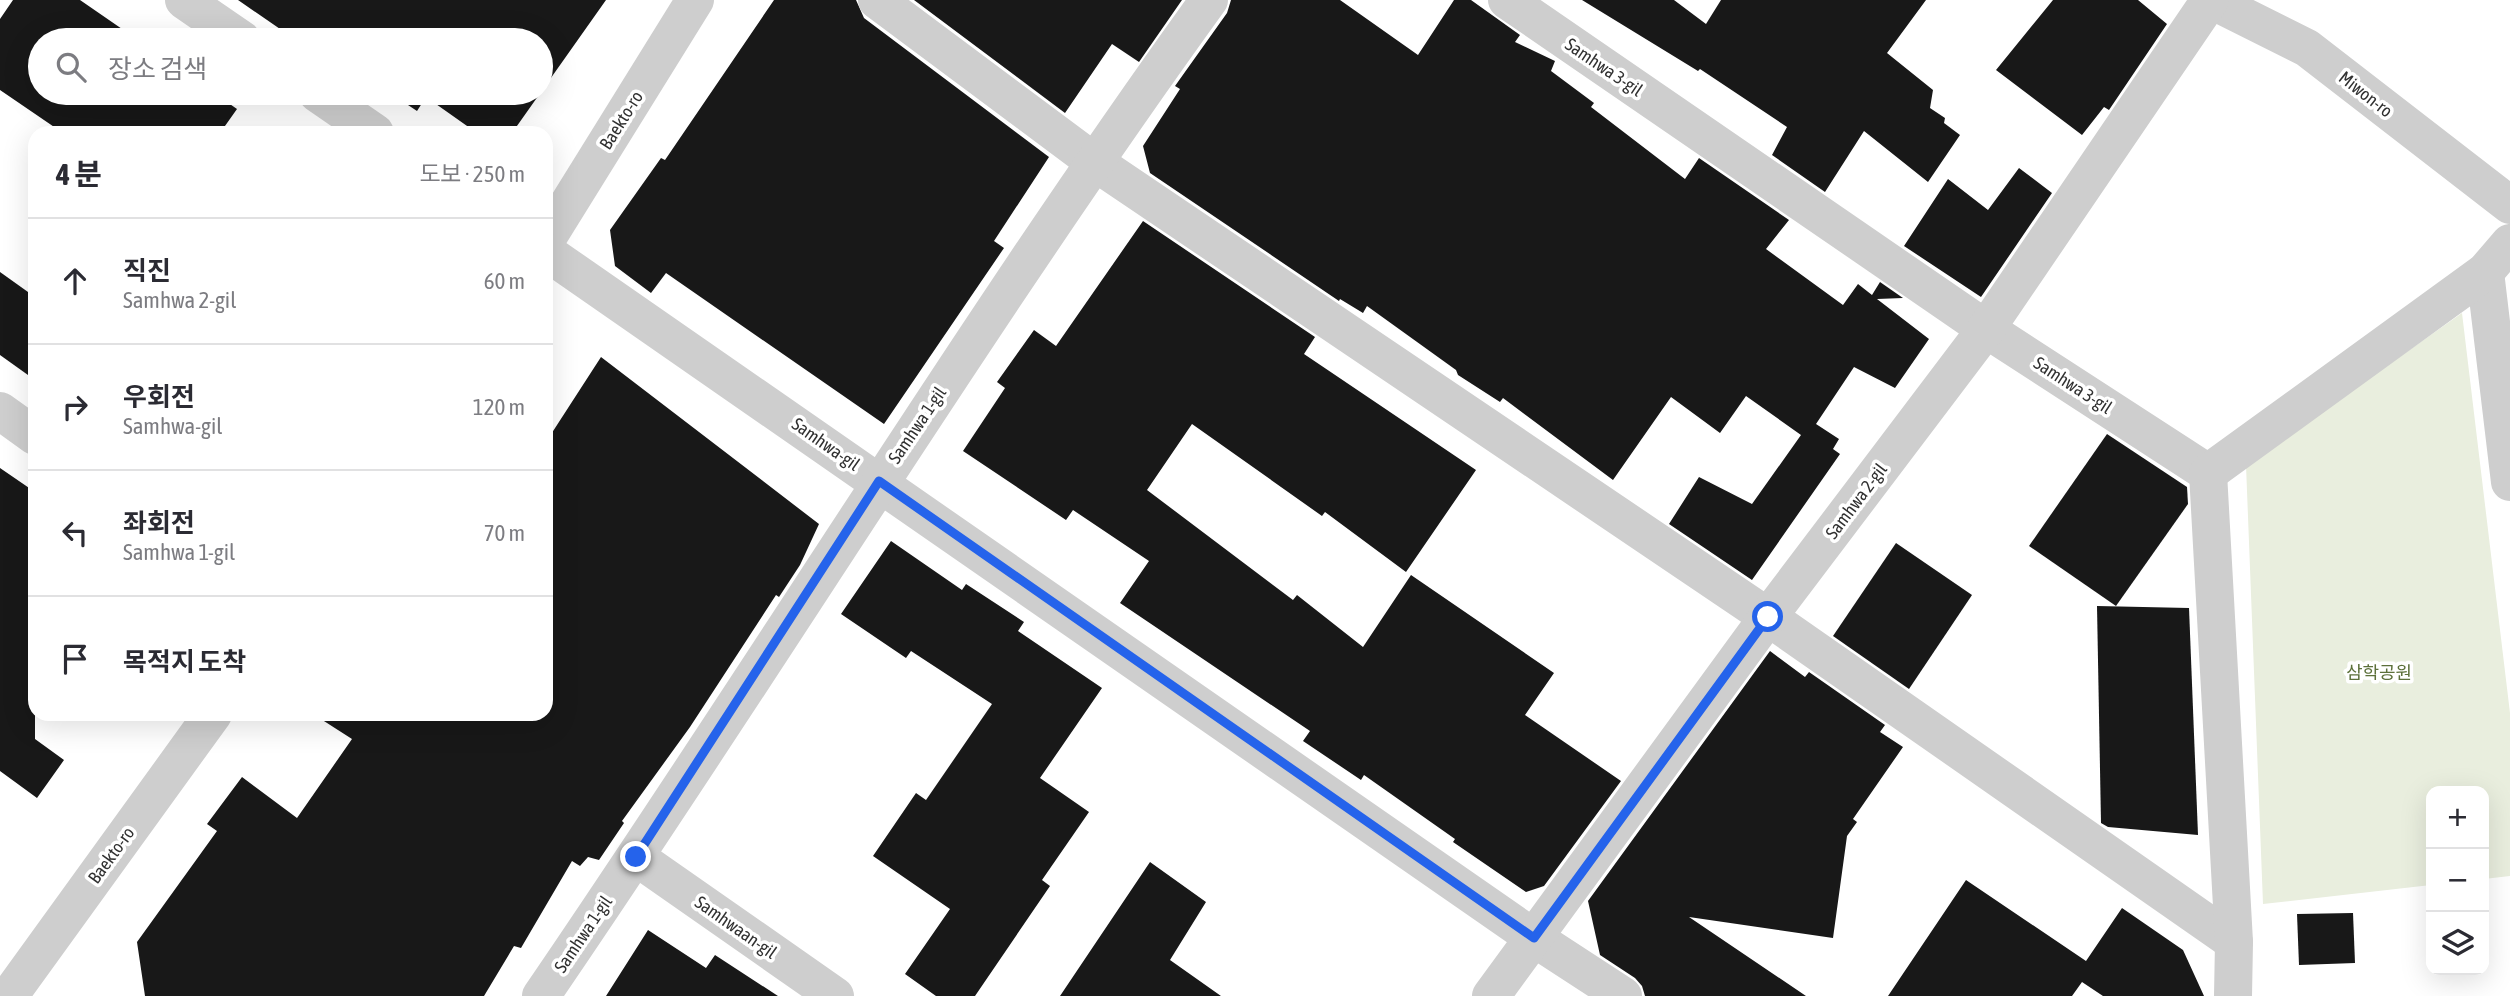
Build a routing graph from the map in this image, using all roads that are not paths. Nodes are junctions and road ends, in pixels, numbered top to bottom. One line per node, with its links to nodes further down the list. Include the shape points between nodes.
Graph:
1 (184, 0): 7 (street)
2 (695, 0): 12 (street, Baekto-ro)
3 (877, 0): 10 (street)
4 (1209, 0): 10 (street, Samhwa 1-gil)
5 (1507, 0): 16 (street, Samhwa 3-gil)
6 (2211, 0): 11 (street, Miwon-ro, via 2307,48); 16 (street, Samhwa 2-gil)
7 (225, 28)
8 (334, 105): 9 (street)
9 (365, 126)
10 (1093, 161): 20 (street, Samhwa 1-gil); 22 (street)
11 (2510, 205)
12 (553, 229)
13 (2510, 243): 15 (street)
14 (553, 256): 20 (street, Samhwa-gil)
15 (2485, 272): 19 (street); 21 (street)
16 (1986, 329): 19 (street, Samhwa 3-gil); 22 (street, Samhwa 2-gil)
17 (0, 411): 18 (street)
18 (28, 431)
19 (2208, 473): 26 (street)
20 (879, 481): 24 (street, Samhwa 1-gil); 25 (street, Samhwa-gil)
21 (2510, 482)
22 (1768, 617): 25 (street, Samhwa 2-gil); 26 (street)
23 (208, 721): 27 (street, Baekto-ro)
24 (636, 857): 28 (street, Samhwa 1-gil); 29 (street, Samhwaan-gil)
25 (1534, 938): 30 (street, Samhwa 2-gil); 31 (street, Samhwa-gil)
26 (2234, 942): 32 (street)
27 (19, 984)
28 (541, 996)
29 (835, 996)
30 (1492, 996)
31 (1623, 996)
32 (2233, 996)

